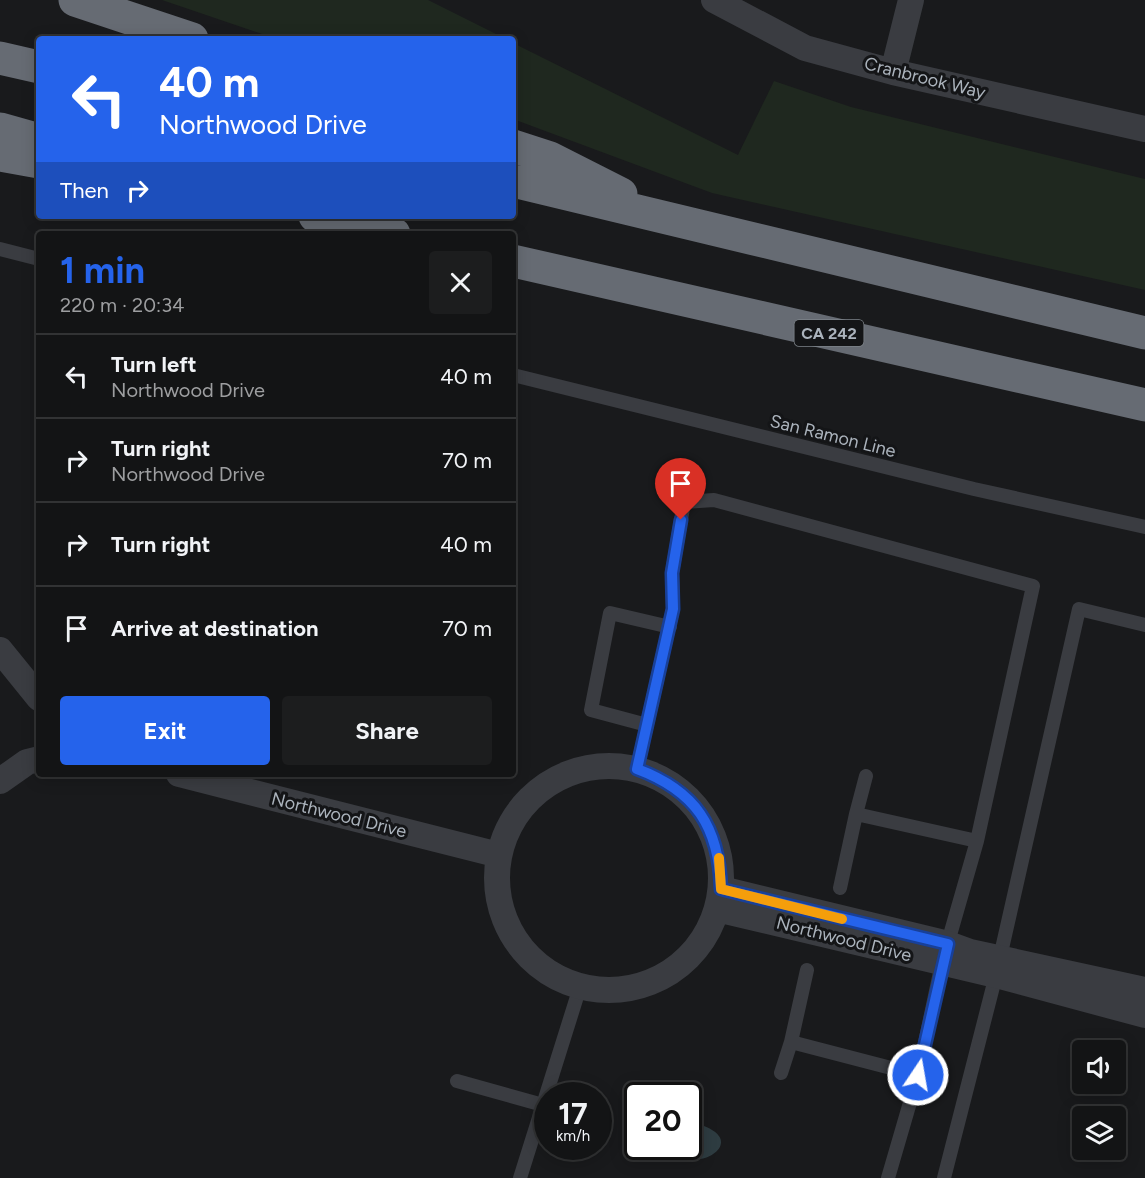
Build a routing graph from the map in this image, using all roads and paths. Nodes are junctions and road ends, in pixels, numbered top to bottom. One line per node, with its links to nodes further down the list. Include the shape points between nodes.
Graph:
1 (75, 0): 4 (highway)
2 (714, 0): 7 (street, Cranbrook Way, via 805,48)
3 (911, 0): 7 (street)
4 (183, 36)
5 (0, 58): 6 (highway)
6 (36, 66)
7 (893, 72): 9 (street, Cranbrook Way)
8 (0, 129): 10 (highway)
9 (1145, 129)
10 (36, 139)
11 (516, 147): 16 (highway, via 550,158)
12 (0, 155): 13 (highway)
13 (36, 161)
14 (516, 182): 16 (highway)
15 (328, 219): 17 (highway)
16 (671, 219): 21 (highway)
17 (381, 231)
18 (0, 249): 19 (lane)
19 (36, 258)
20 (516, 262): 23 (highway, CA 242)
21 (1145, 333)
22 (516, 376): 24 (lane, San Ramon Line, via 974,489)
23 (1145, 405)
24 (1145, 527)
25 (1145, 625): 41 (lane, via 1079,609)
26 (670, 627): 29 (lane); 29 (lane, via 610,614 591,710); 36 (lane, via 672,573 684,502 714,500 1033,586)
27 (0, 650): 28 (street)
28 (36, 694)
29 (647, 725): 31 (lane)
30 (36, 760): 34 (street)
31 (637, 769): 37 (street, via 607,765 577,770 549,782 526,802 509,827); 39 (street, via 662,778 701,813 714,837 720,863)
32 (866, 776): 35 (lane)
33 (191, 777): 37 (street, Northwood Drive)
34 (0, 781)
35 (856, 814): 36 (lane); 38 (lane)
36 (977, 842): 40 (lane)
37 (499, 855): 43 (street, via 497,889 506,922 524,951 549,973)
38 (840, 888)
39 (719, 899): 40 (street, Northwood Drive); 43 (street, via 702,940 679,966 649,983 614,990)
40 (945, 954): 41 (street, Northwood Drive); 48 (lane)
41 (998, 966): 44 (street, Northwood Drive); 45 (street, Northwood Drive); 55 (lane)
42 (807, 970): 46 (lane)
43 (580, 987): 50 (lane)
44 (1145, 990)
45 (1145, 1015)
46 (791, 1042): 47 (lane); 48 (lane)
47 (781, 1073)
48 (918, 1075): 54 (lane)
49 (457, 1081): 51 (lane)
50 (550, 1082)
51 (534, 1102)
52 (534, 1134): 53 (lane)
53 (520, 1178)
54 (888, 1178)
55 (944, 1178)

